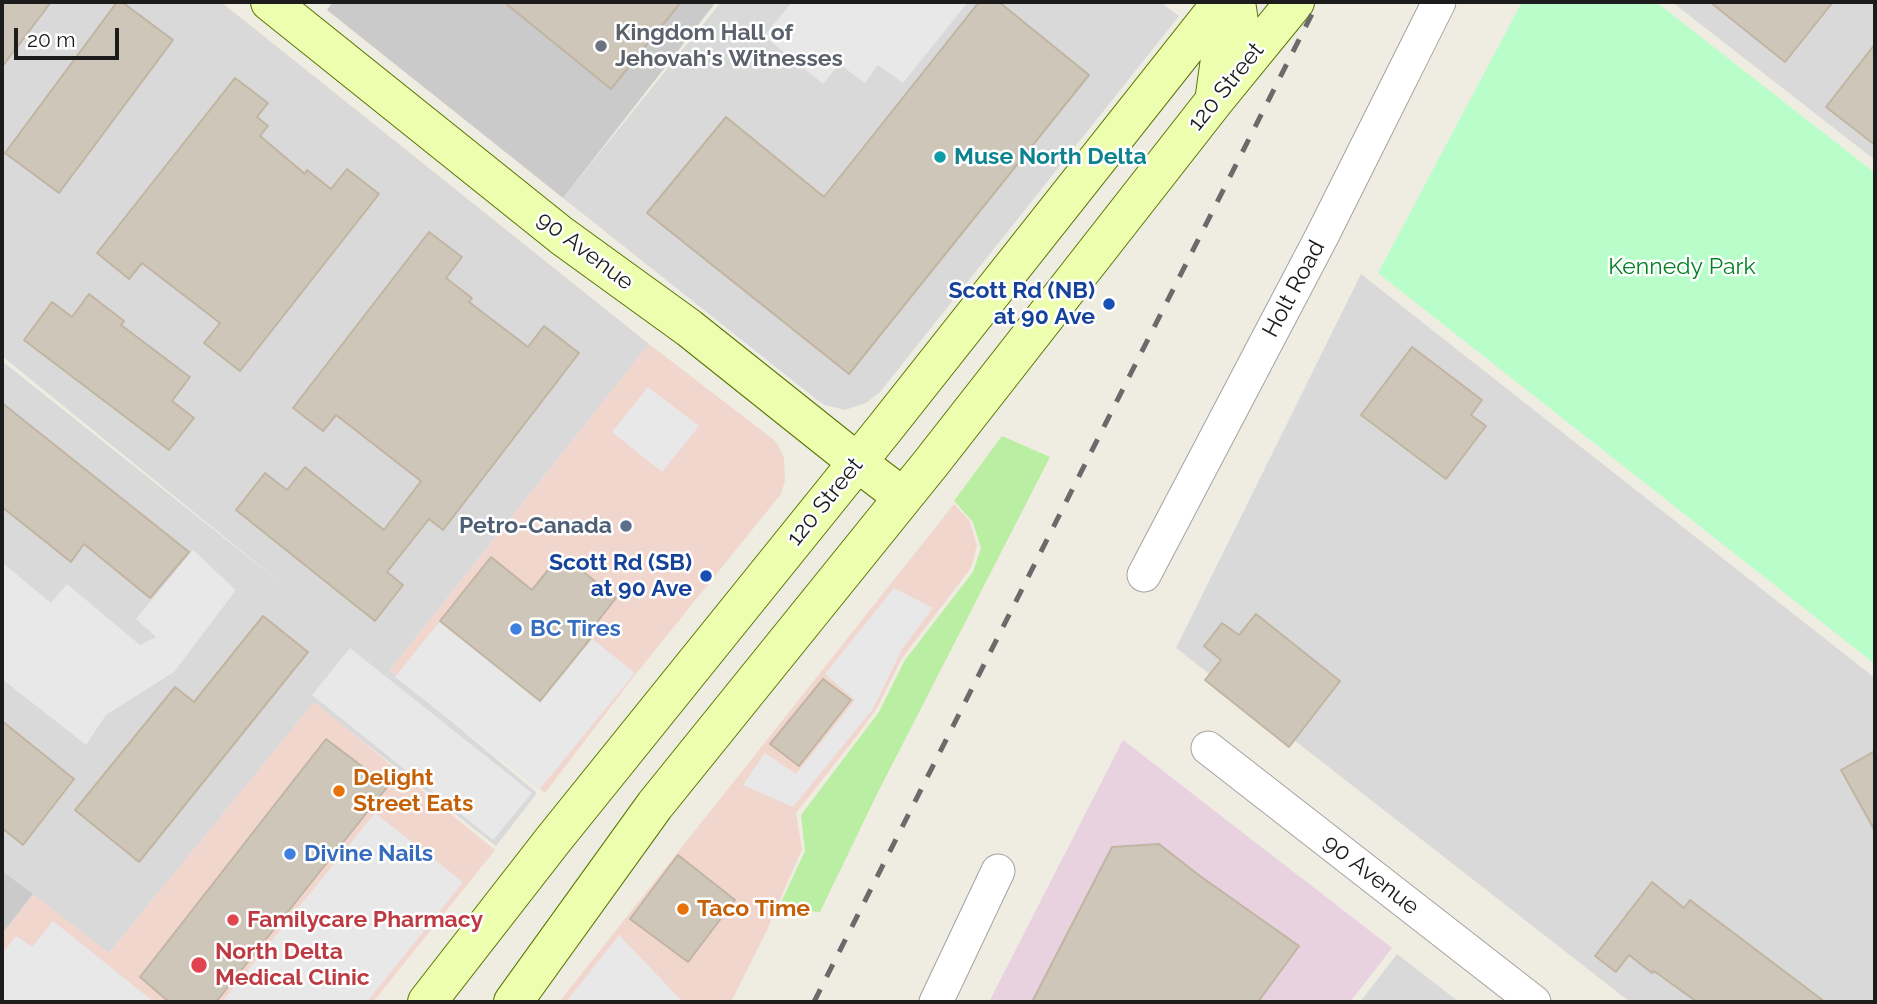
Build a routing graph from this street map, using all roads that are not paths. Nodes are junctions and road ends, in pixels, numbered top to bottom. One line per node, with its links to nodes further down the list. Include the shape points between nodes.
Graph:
1 (270, 2): 7 (main road, 90 Avenue, via 562,236 689,328)
2 (1222, 2): 7 (main road, 120 Street)
3 (1236, 2): 6 (main road, via 1239,23 1221,52)
4 (1295, 2): 6 (main road, 120 Street)
5 (1439, 2): 9 (street, Holt Road)
6 (1215, 100): 8 (main road, 120 Street)
7 (857, 462): 8 (main road, 90 Avenue); 12 (main road, 120 Street)
8 (903, 497): 13 (main road, 120 Street, via 655,805)
9 (1144, 575)
10 (1208, 748): 15 (street, 90 Avenue)
11 (998, 871): 14 (street)
12 (427, 1002)
13 (513, 1002)
14 (936, 1002)
15 (1534, 1002)

